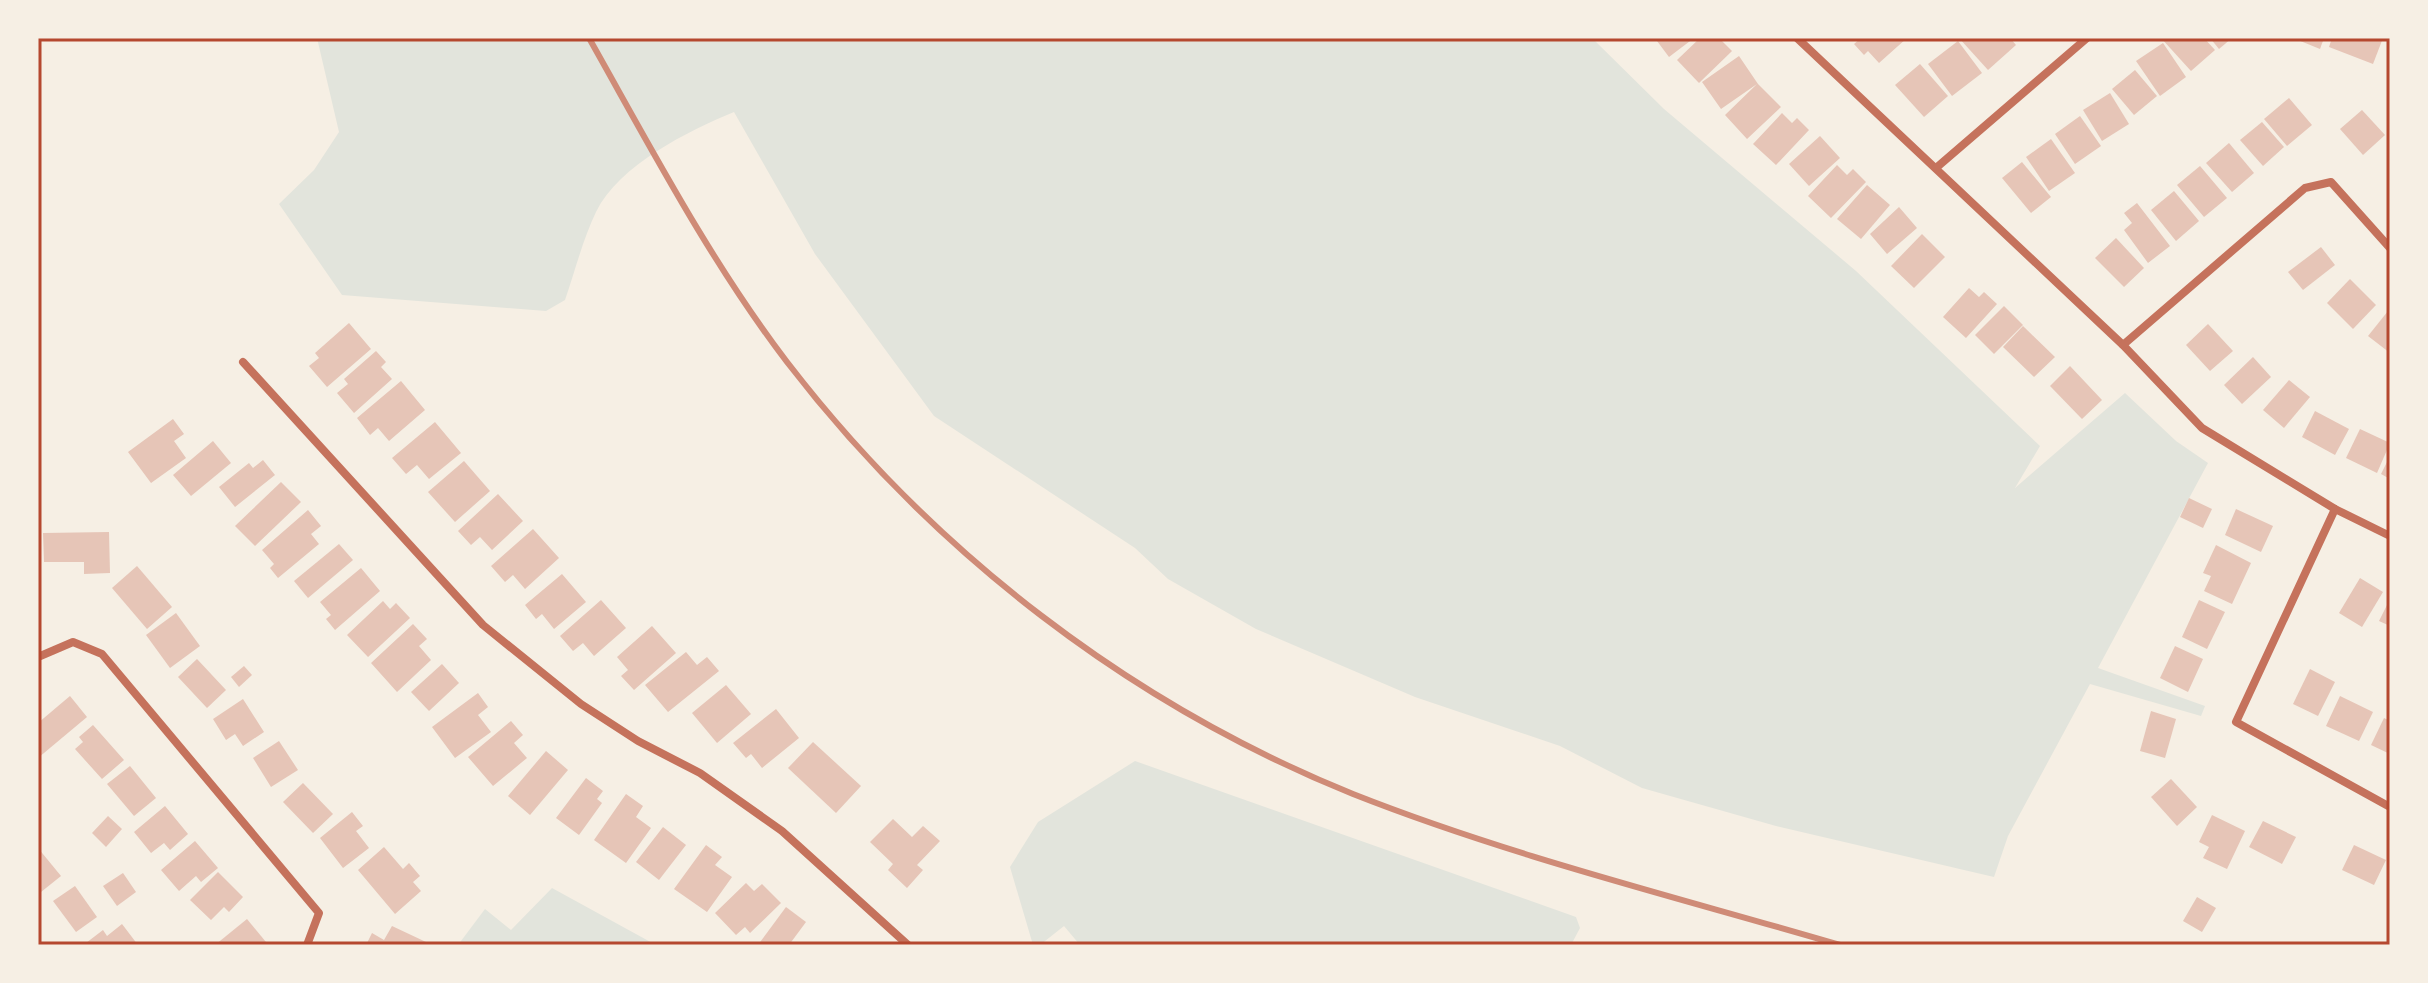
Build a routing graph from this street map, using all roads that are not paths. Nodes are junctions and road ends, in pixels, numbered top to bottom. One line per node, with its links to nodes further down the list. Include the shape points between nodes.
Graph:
1 (1797, 38): 3 (street)
2 (2087, 38): 3 (street)
3 (1936, 168): 5 (street)
4 (2390, 248): 5 (street, via 2331,182 2305,188)
5 (2123, 345): 7 (street, via 2202,428)
6 (243, 362): 12 (street, via 483,625 581,704 700,773 782,831)
7 (2335, 509): 8 (street); 10 (street, via 2236,722)
8 (2390, 536)
9 (38, 657): 11 (street, via 73,642 102,654 319,913)
10 (2390, 807)
11 (307, 945)
12 (908, 945)

